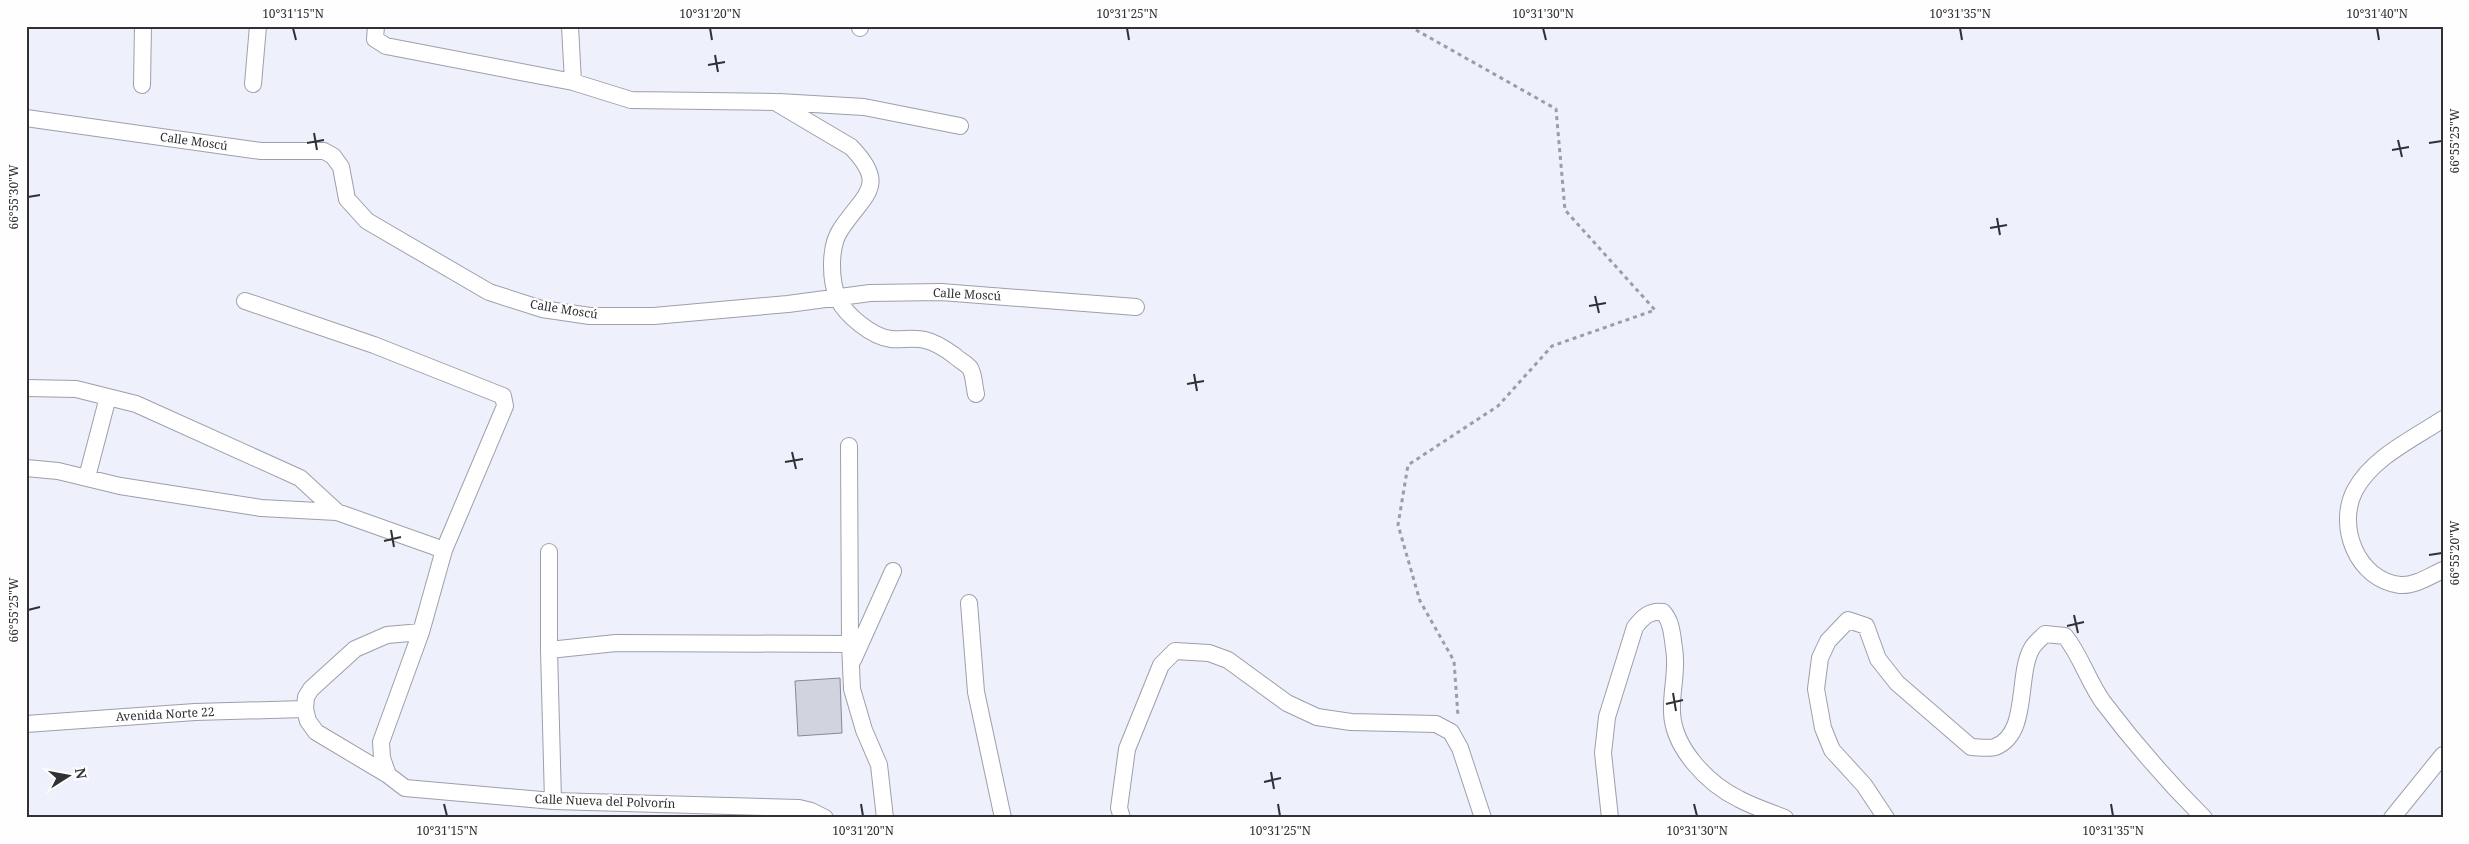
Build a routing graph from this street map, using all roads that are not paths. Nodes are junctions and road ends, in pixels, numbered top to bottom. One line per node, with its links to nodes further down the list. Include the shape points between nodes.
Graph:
1 (143, 26): 7 (street)
2 (258, 26): 6 (street)
3 (376, 26): 5 (street, via 375,39 386,46)
4 (570, 26): 5 (street)
5 (573, 82): 8 (street, via 631,100)
6 (253, 84)
7 (142, 85)
8 (774, 102): 10 (street, via 864,107); 11 (street, via 850,147 860,156 871,179 868,195 840,230 835,243 832,261)
9 (29, 115): 11 (street, Calle Moscú, via 261,151 324,151 333,156 341,167 347,200 367,221 489,292 542,308 590,316 654,316)
10 (960, 126)
11 (838, 297): 13 (street, Calle Moscú, via 941,292); 15 (street, via 845,310 862,326 889,338 926,340 948,351 970,368)
12 (245, 301): 22 (street, via 374,345 503,396 505,406)
13 (1136, 308)
14 (26, 388): 16 (street, via 76,389)
15 (976, 394)
16 (108, 397): 20 (street); 21 (street, via 136,404 300,478)
17 (2443, 419): 24 (street, via 2375,464 2355,491 2349,516 2353,551 2370,573 2400,585 2417,582)
18 (849, 446): 28 (street)
19 (26, 468): 20 (street)
20 (87, 477): 21 (street, via 120,486 261,508)
21 (337, 512): 22 (street)
22 (444, 550): 27 (street)
23 (549, 552): 29 (street)
24 (2443, 570)
25 (893, 571): 30 (street)
26 (969, 603): 38 (street, via 976,692)
27 (421, 632): 31 (street, via 387,635 355,649 311,689); 34 (street, via 381,742)
28 (850, 644): 29 (street, via 616,643); 30 (street)
29 (549, 650): 35 (street)
30 (851, 664): 37 (street, via 852,689 879,765)
31 (305, 708): 32 (street, Avenida Norte 22); 34 (street, Calle Nueva del Polvorín, via 308,721 316,732)
32 (26, 724)
33 (2443, 755): 45 (street)
34 (388, 775): 35 (street, Calle Nueva del Polvorín, via 405,788)
35 (553, 801): 36 (street, Calle Nueva del Polvorín, via 799,808)
36 (825, 818)
37 (885, 818)
38 (1003, 818)
39 (1122, 818): 40 (street, via 1120,799 1127,749 1161,664 1175,651 1209,653 1228,660 1287,703 1317,717 1351,722 1436,724 1451,732 1460,748)
40 (1483, 818)
41 (1610, 818): 42 (street, via 1603,753 1607,717 1635,627 1643,616 1656,611 1664,612 1671,629 1676,662 1672,712 1680,743 1708,778 1729,793)
42 (1785, 818)
43 (1886, 818): 44 (street, via 1864,785 1832,750 1822,728 1816,689 1820,658 1828,641 1848,620 1866,626 1878,659 1897,683 1972,747 1994,747 2010,736 2019,713 2025,668 2032,648 2045,634 2065,636 2078,651 2102,700 2174,788)
44 (2204, 818)
45 (2392, 818)

